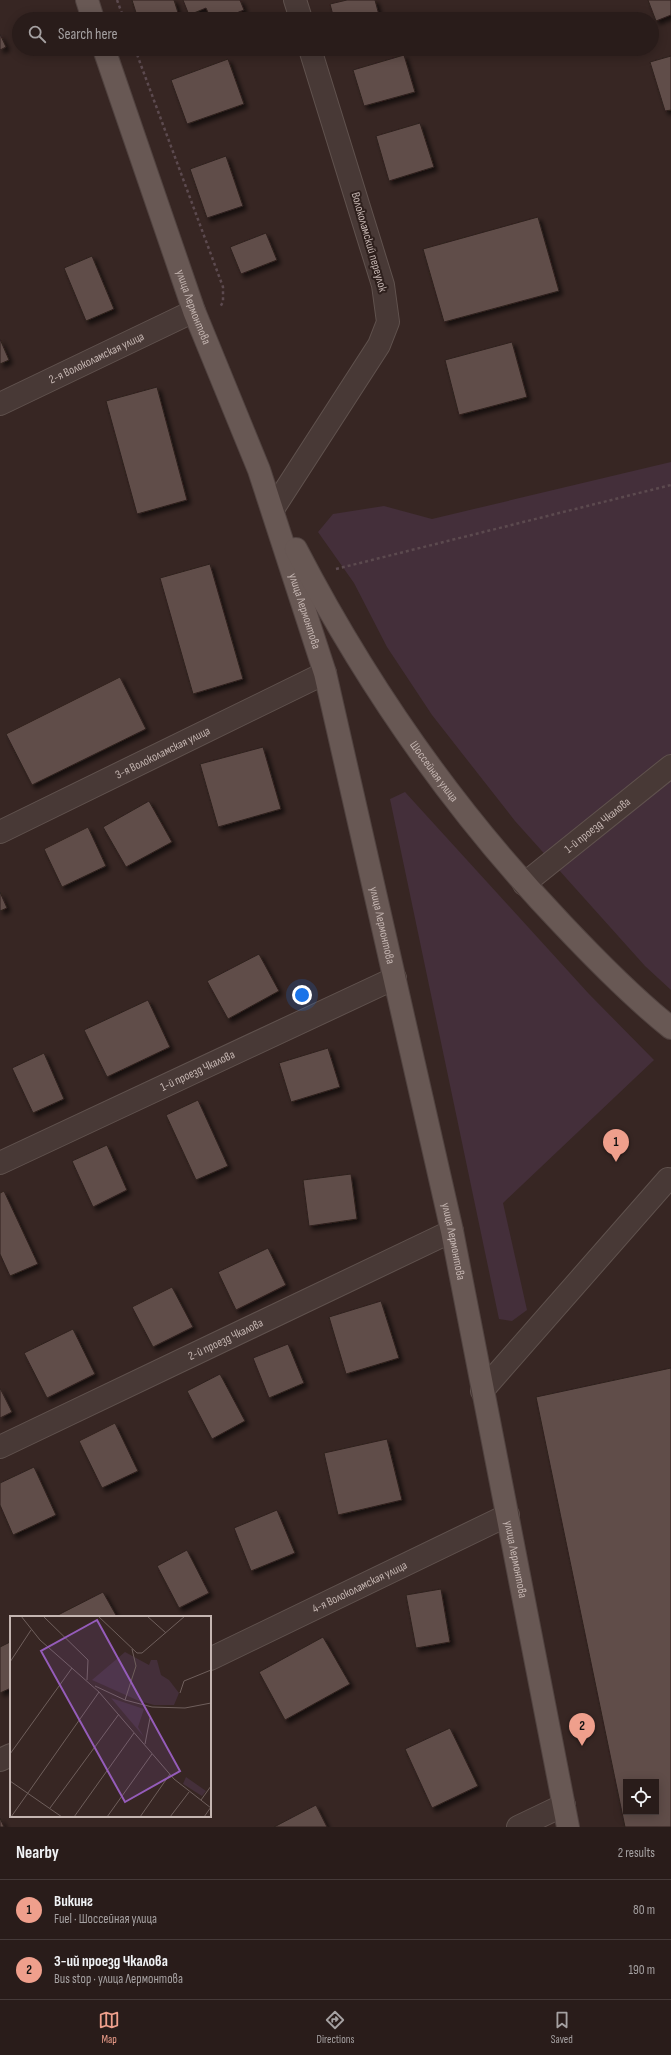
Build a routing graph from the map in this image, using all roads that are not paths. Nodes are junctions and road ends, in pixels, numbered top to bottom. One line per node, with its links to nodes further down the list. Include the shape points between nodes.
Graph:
1 (87, 0): 3 (main road)
2 (295, 0): 4 (street)
3 (91, 12)
4 (299, 12)
5 (106, 56): 7 (main road, улица Лермонтова)
6 (312, 56): 10 (street, Волоколамский переулок, via 383,285 388,322 379,345)
7 (194, 311): 8 (street, 2-я Волоколамская улица); 9 (main road, улица Лермонтова)
8 (0, 404)
9 (259, 470): 10 (main road, Шоссейная улица); 11 (main road, улица Лермонтова)
10 (275, 506): 14 (main road, Шоссейная улица, via 346,642 387,705 429,767)
11 (325, 673): 13 (street, 3-я Волоколамская улица); 15 (main road, улица Лермонтова)
12 (671, 766): 14 (street, 1-й проезд Чкалова)
13 (0, 832)
14 (524, 884): 16 (main road, Шоссейная улица, via 593,956)
15 (395, 978): 17 (street, 1-й проезд Чкалова); 19 (main road, улица Лермонтова)
16 (671, 1028)
17 (0, 1163)
18 (668, 1179): 20 (street)
19 (452, 1231): 20 (main road, улица Лермонтова); 21 (street, 2-й проезд Чкалова)
20 (482, 1391): 22 (main road, улица Лермонтова)
21 (0, 1447)
22 (508, 1515): 23 (street, 4-я Волоколамская улица); 26 (main road, улица Лермонтова)
23 (211, 1659)
24 (10, 1755): 25 (street)
25 (0, 1760)
26 (564, 1805): 27 (street); 28 (main road, улица Лермонтова)
27 (518, 1827)
28 (568, 1827)

